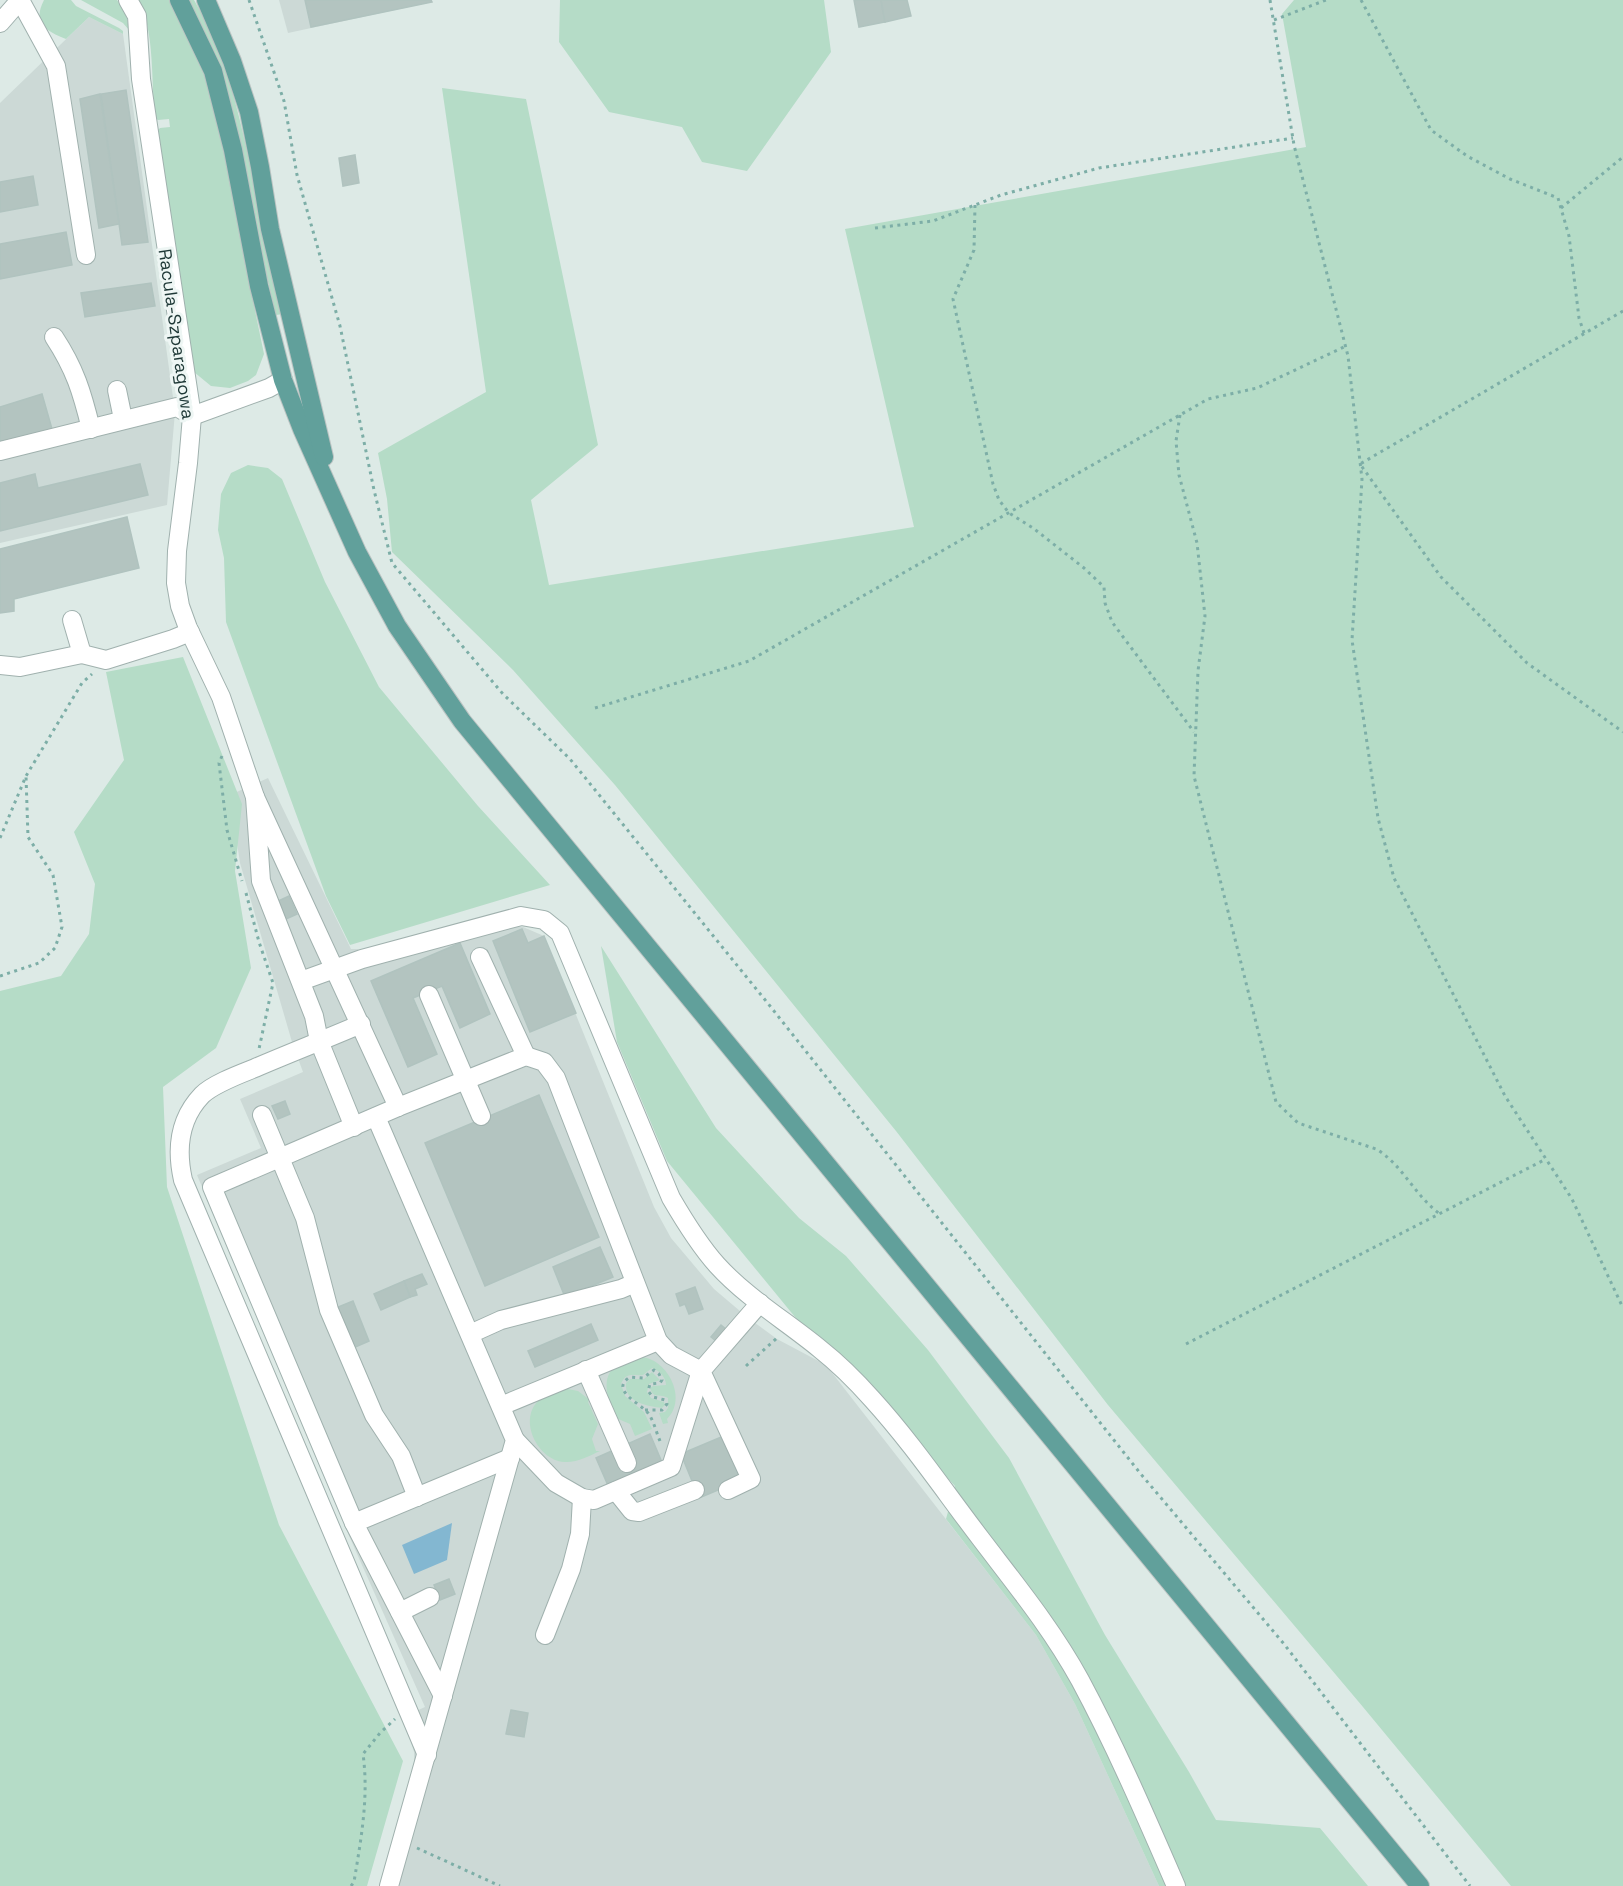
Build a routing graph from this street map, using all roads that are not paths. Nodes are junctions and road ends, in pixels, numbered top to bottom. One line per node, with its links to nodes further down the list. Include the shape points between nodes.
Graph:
1 (20, 0): 5 (street); 6 (street, via 56,66)
2 (179, 0): 8 (main road, via 213,71 224,110 259,286)
3 (206, 0): 14 (main road, via 249,112 270,229)
4 (129, 1): 10 (street, Racula-Szparagowa, via 137,16 141,79)
5 (0, 22)
6 (86, 255)
7 (54, 337): 12 (street, via 70,363)
8 (283, 380): 10 (street); 14 (main road)
9 (117, 390): 11 (street)
10 (192, 416): 11 (street, via 177,406); 16 (street, Racula-Szparagowa, via 176,583)
11 (123, 419): 12 (street)
12 (91, 429): 13 (street)
13 (0, 451)
14 (331, 491): 57 (main road, via 357,552 397,626 462,721)
15 (72, 620): 17 (street)
16 (190, 632): 17 (street, via 106,660); 19 (street, Racula-Szparagowa, via 220,697)
17 (82, 654): 18 (street, via 20,668)
18 (0, 665)
19 (255, 797): 21 (street); 22 (street, via 261,881)
20 (480, 957): 26 (street)
21 (334, 968): 22 (street); 24 (street); 35 (street, via 521,916 544,920 560,933 671,1198 690,1231 718,1266)
22 (301, 981): 25 (street)
23 (429, 994): 27 (street)
24 (361, 1024): 25 (street); 28 (street)
25 (319, 1041): 32 (street); 54 (street, via 203,1094 180,1134 178,1160 183,1180)
26 (526, 1056): 27 (street); 34 (street, via 544,1062 556,1078)
27 (466, 1080): 28 (street); 30 (street)
28 (398, 1107): 31 (street)
29 (262, 1115): 33 (street)
30 (481, 1116)
31 (376, 1117): 32 (street); 36 (street)
32 (354, 1127): 33 (street)
33 (280, 1158): 47 (street, via 305,1218 329,1310 374,1415 401,1456); 49 (street, via 212,1187)
34 (635, 1283): 36 (street, via 501,1320); 37 (street)
35 (760, 1303): 39 (street); 56 (street, via 835,1362 874,1401 1040,1616 1097,1713)
36 (470, 1334): 40 (street)
37 (658, 1341): 38 (street); 39 (street, via 671,1355)
38 (586, 1370): 40 (street); 43 (street)
39 (701, 1371): 45 (street, via 751,1479); 46 (street, via 671,1467)
40 (501, 1406): 41 (street)
41 (515, 1440): 42 (street); 48 (street, via 556,1483)
42 (510, 1458): 47 (street); 53 (street)
43 (627, 1463)
44 (695, 1490): 46 (street, via 639,1512 632,1511)
45 (728, 1490)
46 (616, 1491): 48 (street, via 594,1500)
47 (417, 1497): 49 (street)
48 (582, 1498): 52 (street, via 580,1534 571,1569)
49 (354, 1523): 51 (street)
50 (430, 1597): 51 (street)
51 (400, 1612): 53 (street)
52 (545, 1635)
53 (443, 1696): 54 (street)
54 (427, 1755): 55 (street)
55 (389, 1886)
56 (1176, 1886)
57 (1420, 1886)

